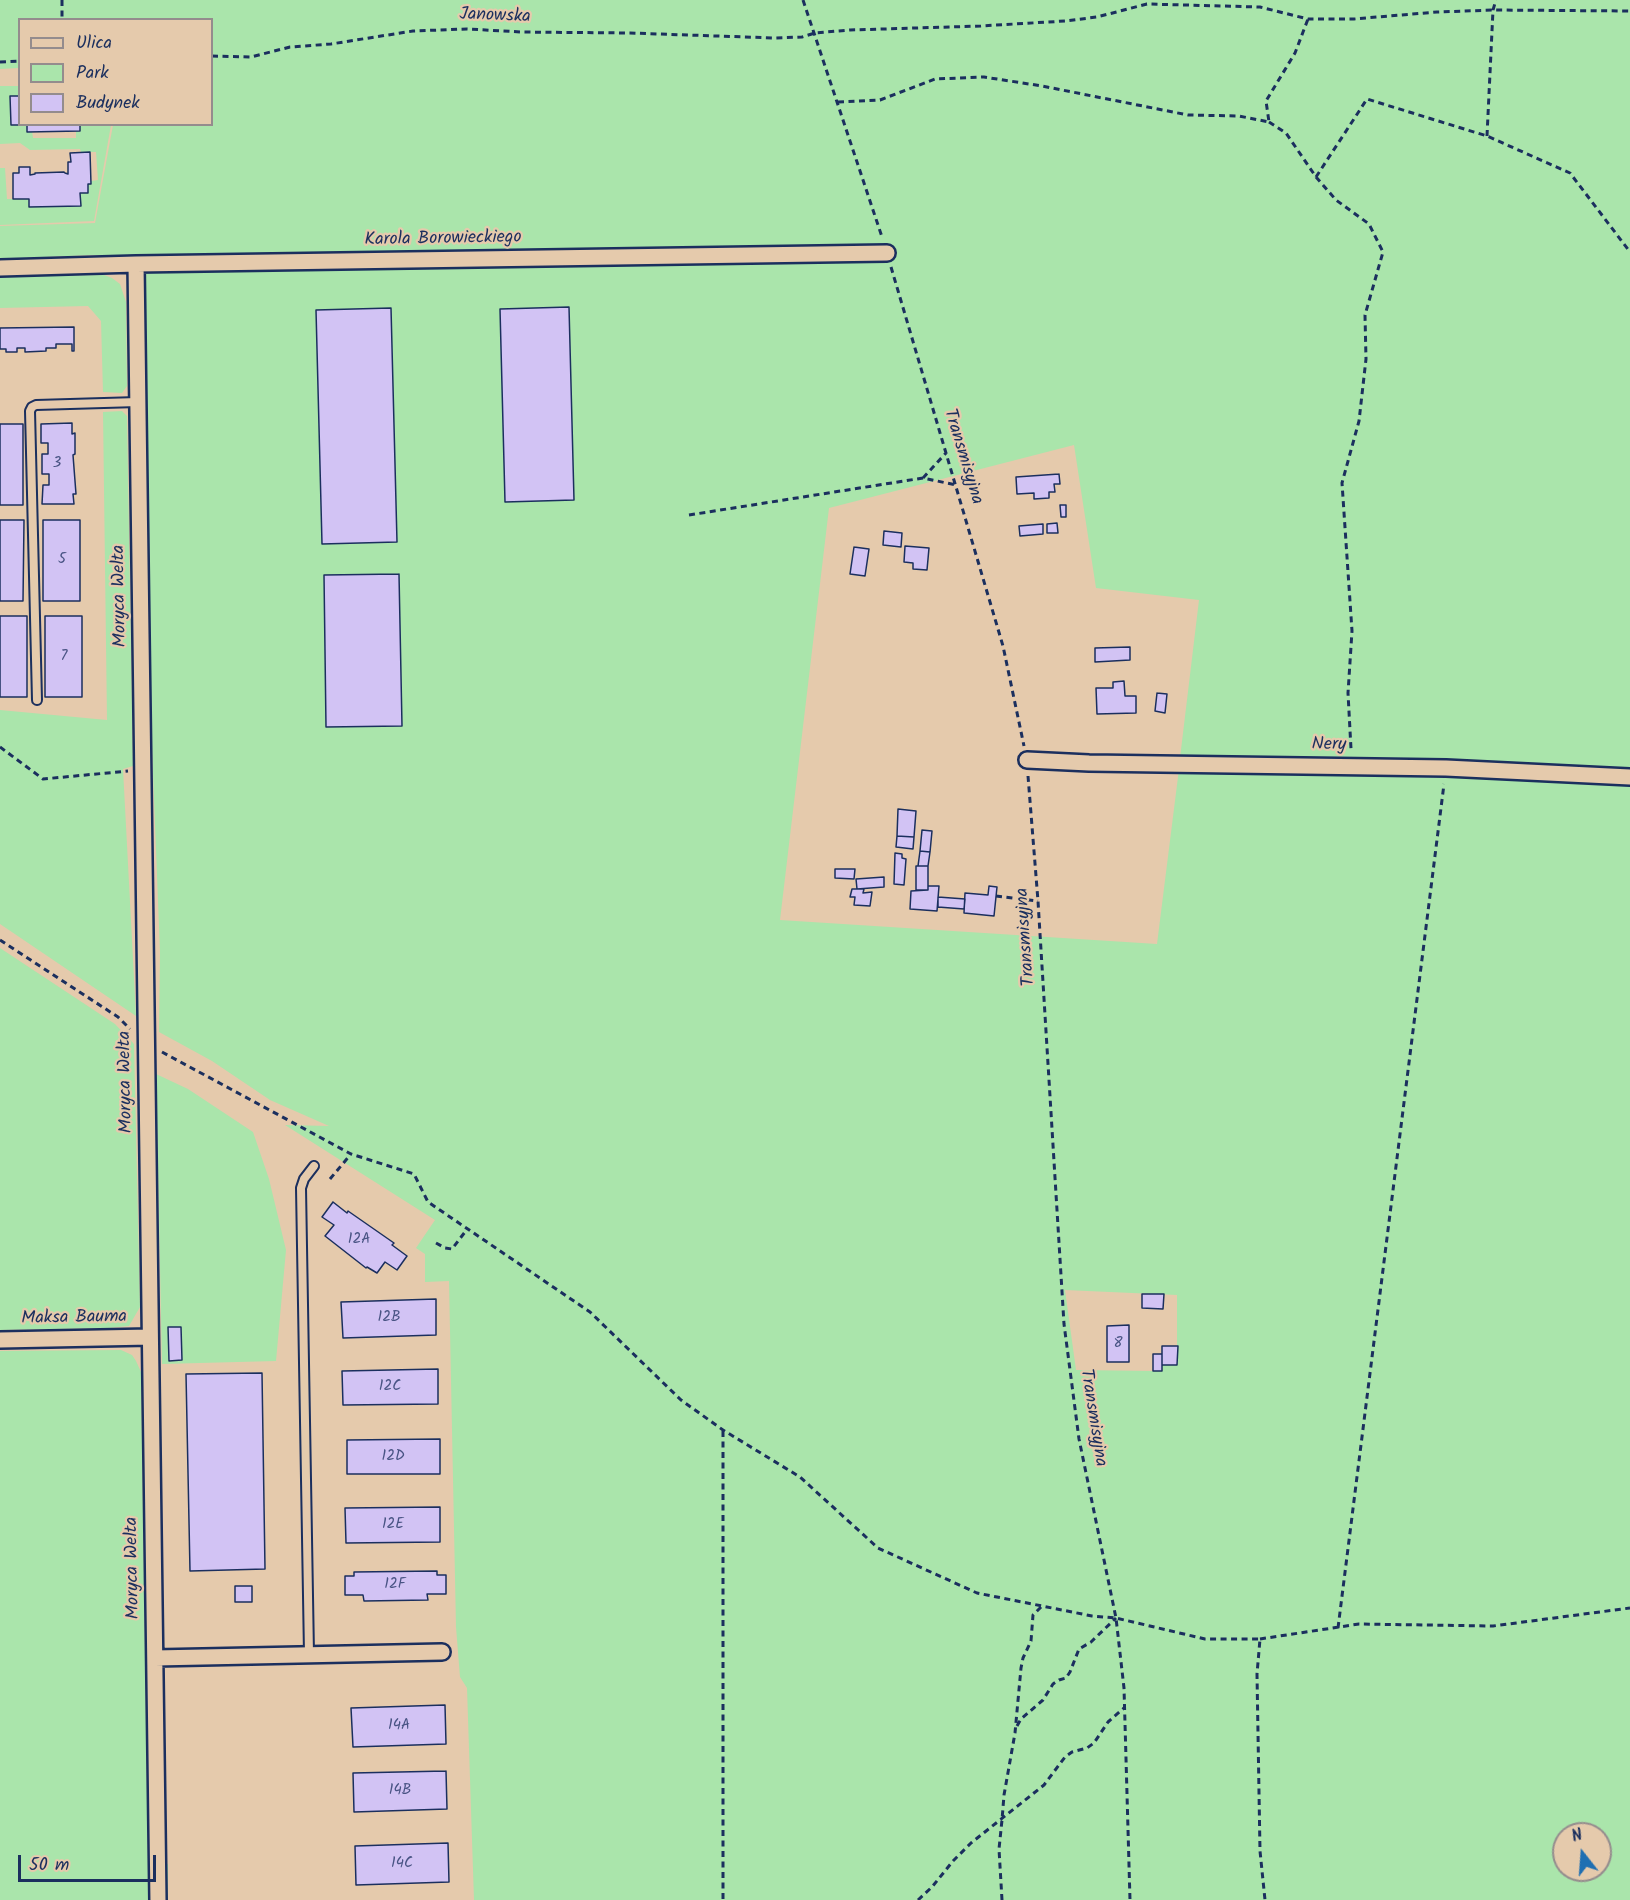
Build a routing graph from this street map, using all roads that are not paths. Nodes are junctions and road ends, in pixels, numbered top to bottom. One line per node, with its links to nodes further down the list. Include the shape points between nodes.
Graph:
1 (887, 254): 2 (street, Karola Borowieckiego)
2 (136, 264): 3 (street, Karola Borowieckiego); 4 (street, Moryca Welta)
3 (0, 268)
4 (138, 402): 5 (lane, via 36,405 30,411); 9 (street, Moryca Welta)
5 (37, 700)
6 (1027, 760): 7 (street, Nery, via 1446,768)
7 (1630, 777)
8 (314, 1166): 12 (lane, via 301,1188)
9 (150, 1337): 10 (street, Maksa Bauma); 13 (street, Moryca Welta)
10 (0, 1340)
11 (442, 1652): 12 (street)
12 (309, 1654): 13 (street)
13 (155, 1658): 14 (street, Moryca Welta)
14 (158, 1900)

